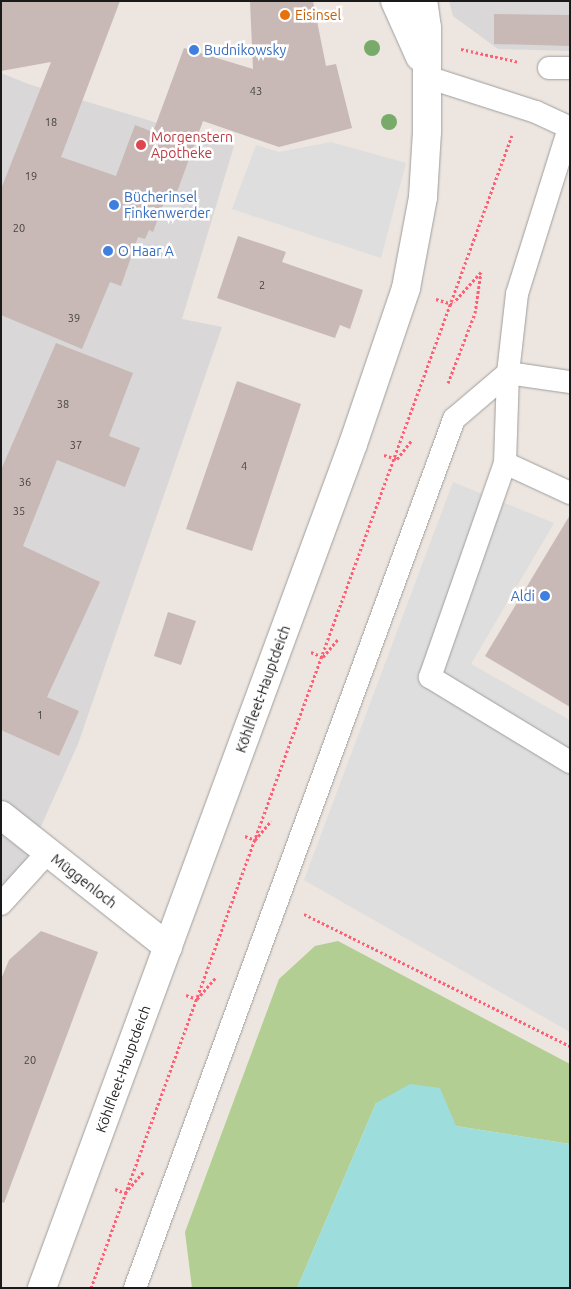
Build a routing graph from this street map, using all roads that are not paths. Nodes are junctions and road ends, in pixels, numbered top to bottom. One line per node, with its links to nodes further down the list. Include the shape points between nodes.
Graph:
1 (395, 1): 3 (street, Köhlfleet-Hauptdeich, via 410,28)
2 (423, 1): 3 (street, Köhlfleet-Hauptdeich)
3 (427, 77): 4 (lane, via 522,108); 13 (street, Köhlfleet-Hauptdeich, via 423,197 406,288 353,444)
4 (570, 128): 5 (lane, via 517,294)
5 (508, 373): 6 (lane); 7 (lane); 15 (lane, via 454,419 152,1234)
6 (570, 382)
7 (504, 463): 8 (lane); 9 (lane, via 430,677)
8 (570, 493)
9 (570, 762)
10 (1, 815): 11 (street, Müggenloch)
11 (48, 852): 12 (lane); 13 (street, Müggenloch)
12 (1, 904)
13 (168, 947): 14 (street, Köhlfleet-Hauptdeich)
14 (42, 1288)
15 (135, 1288)

